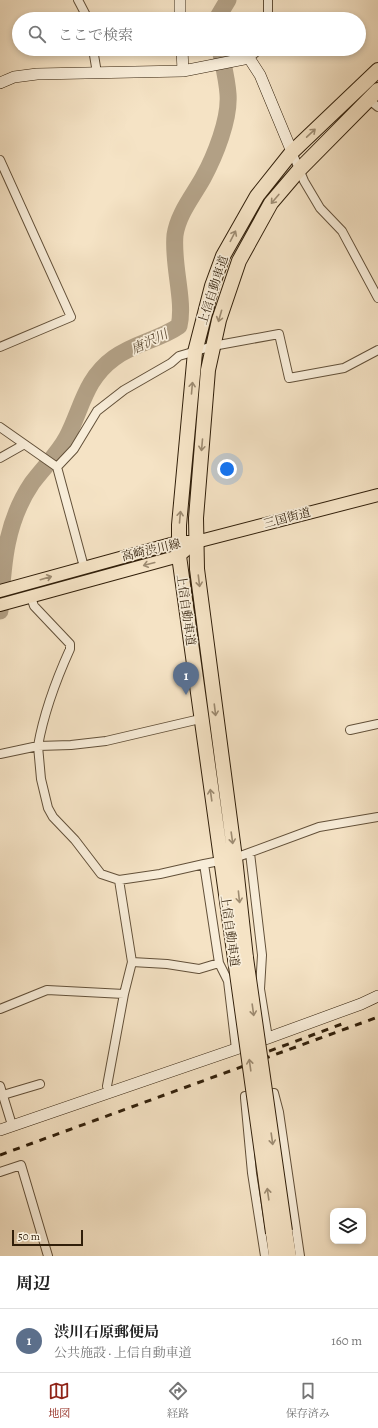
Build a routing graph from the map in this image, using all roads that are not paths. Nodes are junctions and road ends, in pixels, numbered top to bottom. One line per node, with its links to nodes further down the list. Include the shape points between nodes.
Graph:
1 (78, 0): 4 (street)
2 (180, 0): 5 (street)
3 (268, 0): 6 (street)
4 (84, 12)
5 (180, 12)
6 (268, 12)
7 (94, 56): 13 (street)
8 (182, 56): 12 (street)
9 (251, 56): 10 (street)
10 (249, 58): 12 (street); 16 (street, via 260,75)
11 (378, 70): 16 (highway, 上信自動車道, one-way to 11)
12 (183, 71): 13 (street)
13 (97, 73): 14 (street, via 37,74)
14 (0, 82)
15 (375, 99): 18 (highway, 上信自動車道)
16 (292, 152): 18 (street); 23 (highway, 上信自動車道, one-way to 16, via 208,298 223,256 257,196)
17 (0, 160): 21 (street, via 71,317)
18 (300, 169): 19 (street, via 320,208 342,230); 20 (highway, 上信自動車道, one-way to 20, via 271,203 239,261 221,313)
19 (378, 298)
20 (213, 346): 22 (street, via 279,334 289,378 344,368); 23 (street); 30 (highway, 上信自動車道, one-way to 30, via 208,370)
21 (0, 347)
22 (378, 350)
23 (195, 352): 27 (street, via 179,356 97,410 74,449); 29 (highway, 上信自動車道, one-way to 23)
24 (0, 427): 25 (street)
25 (23, 445): 26 (street); 27 (street)
26 (0, 458)
27 (57, 467): 32 (street)
28 (378, 495): 30 (main road, 三国街道)
29 (178, 542): 30 (main road, 高崎渋川線); 31 (highway, 上信自動車道); 32 (main road, 高崎渋川線)
30 (196, 542): 31 (main road, 高崎渋川線); 43 (highway, 上信自動車道, one-way to 43, via 197,569)
31 (179, 556): 34 (main road, 高崎渋川線, one-way to 34); 36 (highway, 上信自動車道)
32 (84, 568): 33 (main road, 高崎渋川線, one-way to 32)
33 (4, 590)
34 (31, 597): 35 (main road, 高崎渋川線); 39 (street, via 34,606 70,644)
35 (5, 604)
36 (200, 719): 39 (street, via 106,741); 44 (highway, 上信自動車道, one-way to 36)
37 (378, 724): 38 (street)
38 (350, 730)
39 (38, 746): 40 (street); 46 (street, via 41,779 48,808 102,874)
40 (0, 754)
41 (378, 817): 42 (street, via 319,827)
42 (250, 853): 43 (street); 53 (street, via 262,956 260,989)
43 (235, 858): 44 (street); 47 (highway, 上信自動車道, one-way to 47)
44 (220, 861): 45 (street); 47 (highway, 上信自動車道)
45 (204, 864): 46 (street); 49 (street)
46 (119, 880): 48 (street)
47 (240, 958): 62 (highway, 上信自動車道, bridge)
48 (132, 962): 49 (street, via 167,964 199,970); 50 (street)
49 (218, 963): 54 (street, via 228,981)
50 (124, 994): 52 (street, via 47,990); 57 (street)
51 (378, 996): 53 (street)
52 (0, 1010)
53 (268, 1038): 54 (street)
54 (236, 1049): 59 (street)
55 (40, 1084): 58 (street)
56 (0, 1086): 58 (street)
57 (107, 1086)
58 (3, 1095): 59 (street)
59 (12, 1125): 60 (street)
60 (0, 1130)
61 (0, 1172): 63 (street, via 21,1165)
62 (279, 1232): 65 (highway, 上信自動車道); 66 (highway, 上信自動車道)
63 (48, 1256)
64 (265, 1256): 67 (street, one-way to 67, via 252,1173 245,1096 274,1093)
65 (276, 1256)
66 (288, 1256)
67 (300, 1256)

